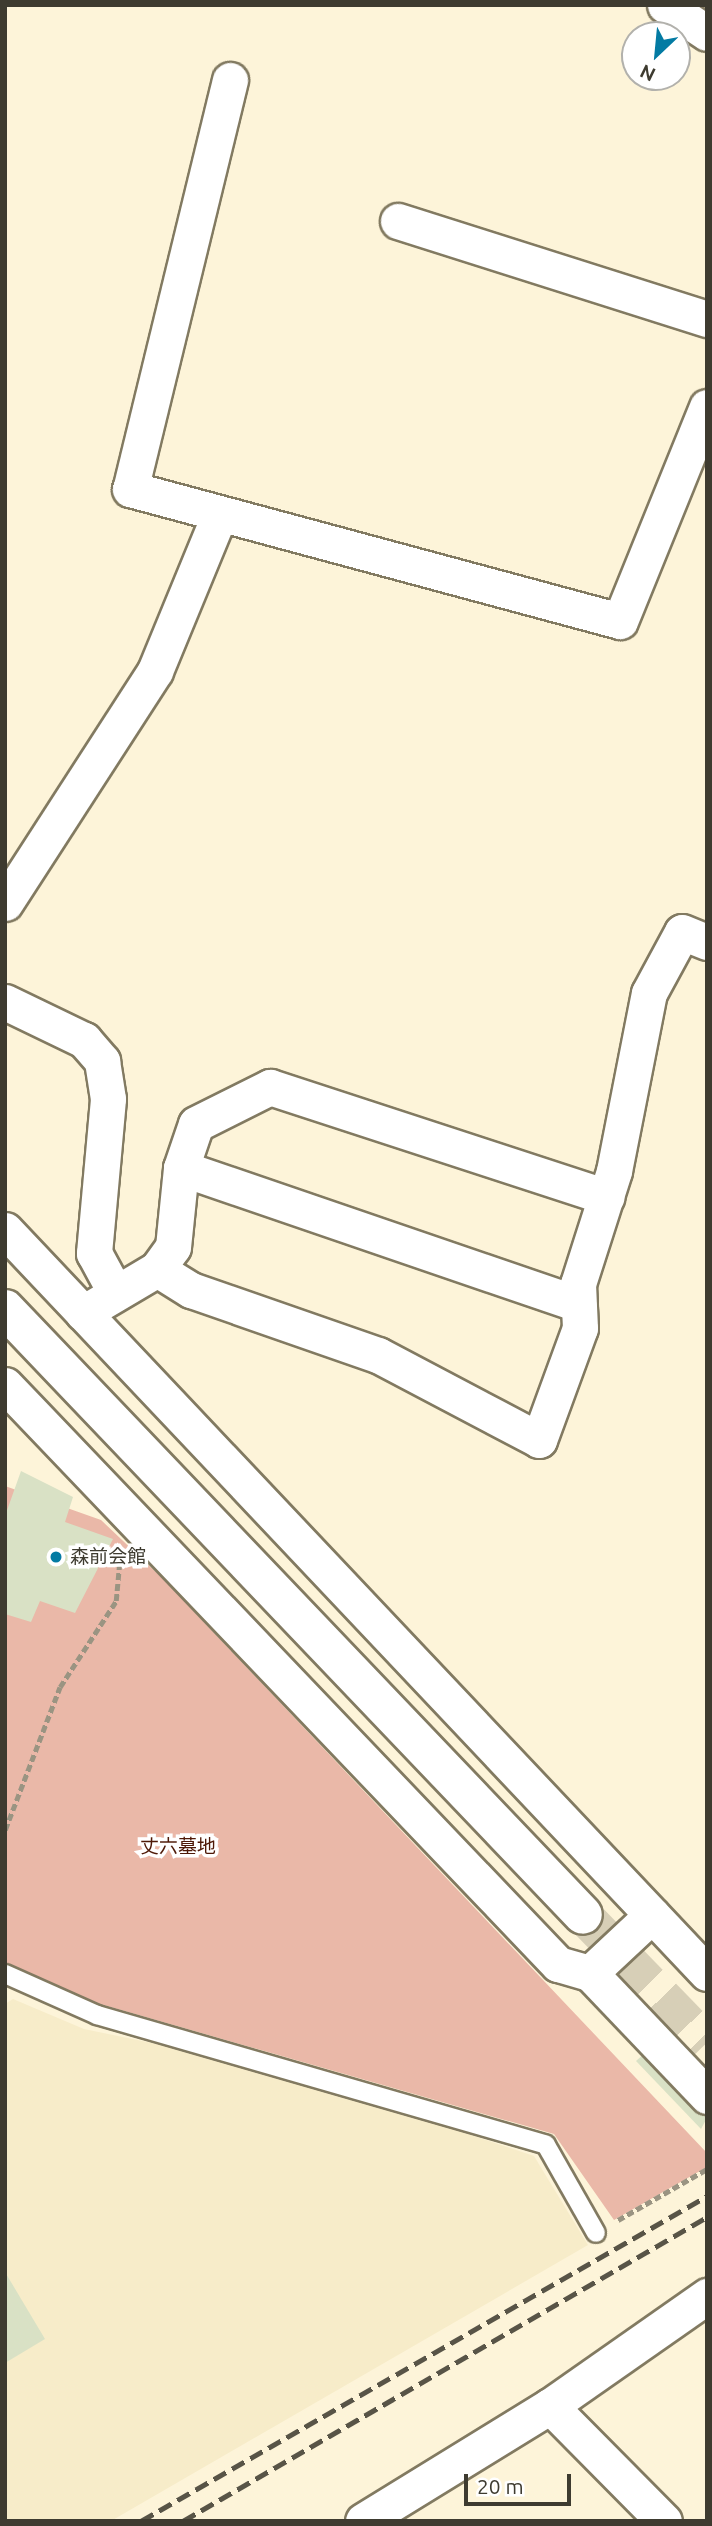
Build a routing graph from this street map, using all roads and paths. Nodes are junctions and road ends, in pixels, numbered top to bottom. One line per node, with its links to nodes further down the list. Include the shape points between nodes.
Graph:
1 (665, 5): 2 (street)
2 (707, 33)
3 (230, 79): 7 (street, via 130,489)
4 (398, 221): 5 (street)
5 (707, 319)
6 (707, 407): 7 (street, via 620,621)
7 (218, 518): 8 (street, via 155,671)
8 (5, 903)
9 (707, 942): 12 (street, via 682,932 649,993)
10 (5, 1002): 15 (street, via 84,1040 102,1061 108,1099 94,1253)
11 (181, 1168): 12 (street, via 196,1124 270,1087); 14 (street, via 173,1247); 16 (street)
12 (606, 1197): 16 (street, via 578,1284)
13 (5, 1230): 18 (street)
14 (157, 1269): 15 (street); 16 (street, via 191,1290 378,1356 539,1440 580,1328)
15 (114, 1290): 18 (street)
16 (578, 1304)
17 (5, 1309): 22 (street)
18 (83, 1313): 23 (street)
19 (5, 1385): 20 (street)
20 (123, 1512): 21 (path, via 116,1601 60,1687); 24 (street, via 558,1964)
21 (5, 1830)
22 (583, 1914)
23 (652, 1915): 24 (street); 25 (street)
24 (590, 1973): 27 (street)
25 (707, 1973)
26 (5, 1974): 29 (lane, via 97,2015 546,2145)
27 (707, 2096)
28 (707, 2169): 29 (path)
29 (596, 2233)
30 (707, 2296): 31 (street)
31 (551, 2406): 32 (street); 33 (street)
32 (363, 2521)
33 (664, 2521)

